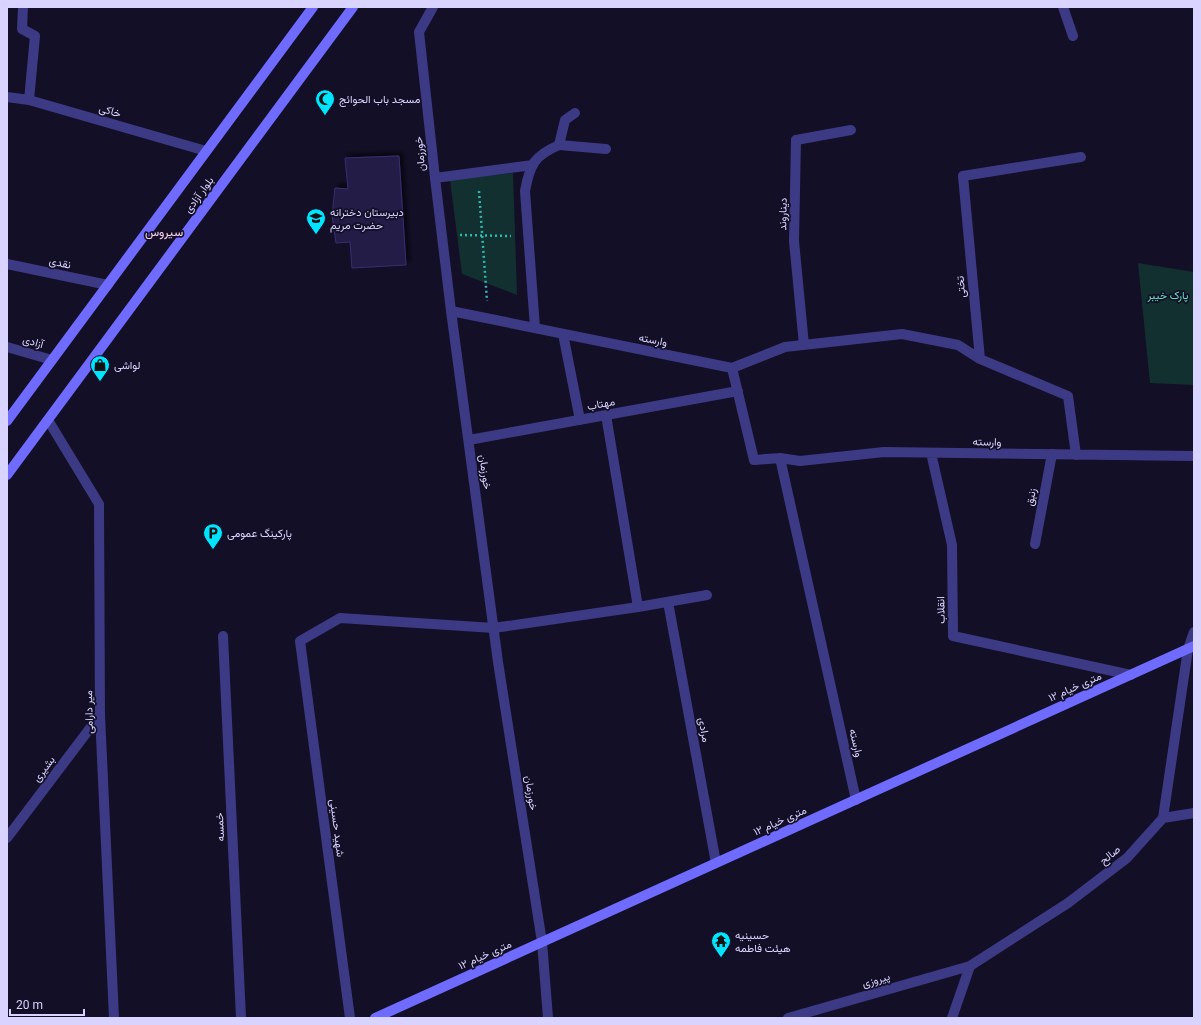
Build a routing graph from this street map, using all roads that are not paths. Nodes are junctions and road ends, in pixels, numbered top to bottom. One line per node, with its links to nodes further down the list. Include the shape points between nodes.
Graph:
1 (23, 7): 8 (street, via 22,29 35,36)
2 (313, 7): 13 (main road, بلوار آزادی)
3 (353, 7): 29 (main road, بلوار آزادی)
4 (433, 7): 16 (street, خورزمان, via 419,32)
5 (1063, 7): 6 (street)
6 (1073, 36)
7 (7, 97): 8 (street, خاکی)
8 (29, 100): 13 (street, خاکی)
9 (575, 113): 11 (street, via 565,120)
10 (852, 130): 22 (street, دیناروند, via 796,140 794,241)
11 (559, 145): 12 (street); 15 (street, via 546,151)
12 (606, 149)
13 (206, 151): 18 (main road, بلوار آزادی)
14 (1081, 157): 24 (street, تختی, via 963,176)
15 (533, 165): 16 (street); 20 (street, via 528,174 525,191)
16 (435, 178): 19 (street, خورزمان)
17 (7, 264): 18 (street, نقدی)
18 (108, 285): 25 (main road, بلوار آزادی)
19 (451, 311): 20 (street, وارسته); 32 (street, خورزمان)
20 (535, 328): 21 (street, وارسته)
21 (563, 334): 26 (street, وارسته); 30 (street)
22 (804, 345): 24 (street, via 902,334 958,345); 26 (street, via 785,347)
23 (7, 347): 25 (street, آزادی)
24 (980, 359): 35 (street, via 1068,396)
25 (52, 360): 31 (main road, بلوار آزادی)
26 (732, 368): 27 (street, وارسته)
27 (738, 391): 28 (street, مهتاب); 37 (street, وارسته, via 754,460)
28 (606, 415): 30 (street, مهتاب); 42 (street)
29 (48, 420): 38 (main road, بلوار آزادی); 48 (street, میر دارامی, via 99,504)
30 (580, 420): 32 (street, مهتاب)
31 (7, 421)
32 (469, 440): 43 (street, خورزمان)
33 (931, 453): 34 (street, وارسته); 37 (street, وارسته, via 884,452 800,461); 47 (street, انقلاب, via 952,545 953,636)
34 (1052, 454): 35 (street, وارسته); 39 (street, زنبق)
35 (1076, 455): 36 (street, وارسته)
36 (1194, 456)
37 (780, 458): 49 (street, وارسته)
38 (7, 475)
39 (1035, 544)
40 (707, 595): 41 (street)
41 (668, 602): 42 (street); 53 (street, مرادی)
42 (638, 607): 43 (street)
43 (494, 628): 54 (street, خورزمان); 58 (street, شهید حسینی, via 340,618 300,640)
44 (1194, 632): 46 (street)
45 (223, 636): 57 (street, خمسه)
46 (1191, 648): 47 (main road, ۱۲ متری خیام); 51 (street)
47 (1131, 675): 49 (main road, ۱۲ متری خیام)
48 (100, 715): 52 (street, بشیری); 56 (street, میر دارامی)
49 (856, 800): 53 (main road, ۱۲ متری خیام)
50 (1194, 813): 51 (street)
51 (1163, 818): 55 (street, صالح, via 1127,858 1068,903)
52 (7, 838)
53 (716, 863): 54 (main road, ۱۲ متری خیام)
54 (542, 942): 59 (main road, ۱۲ متری خیام); 60 (street, خورزمان)
55 (970, 966): 61 (street, پیروزی); 62 (street)
56 (114, 1018)
57 (241, 1018)
58 (350, 1018)
59 (375, 1018)
60 (548, 1018)
61 (788, 1018)
62 (952, 1018)

